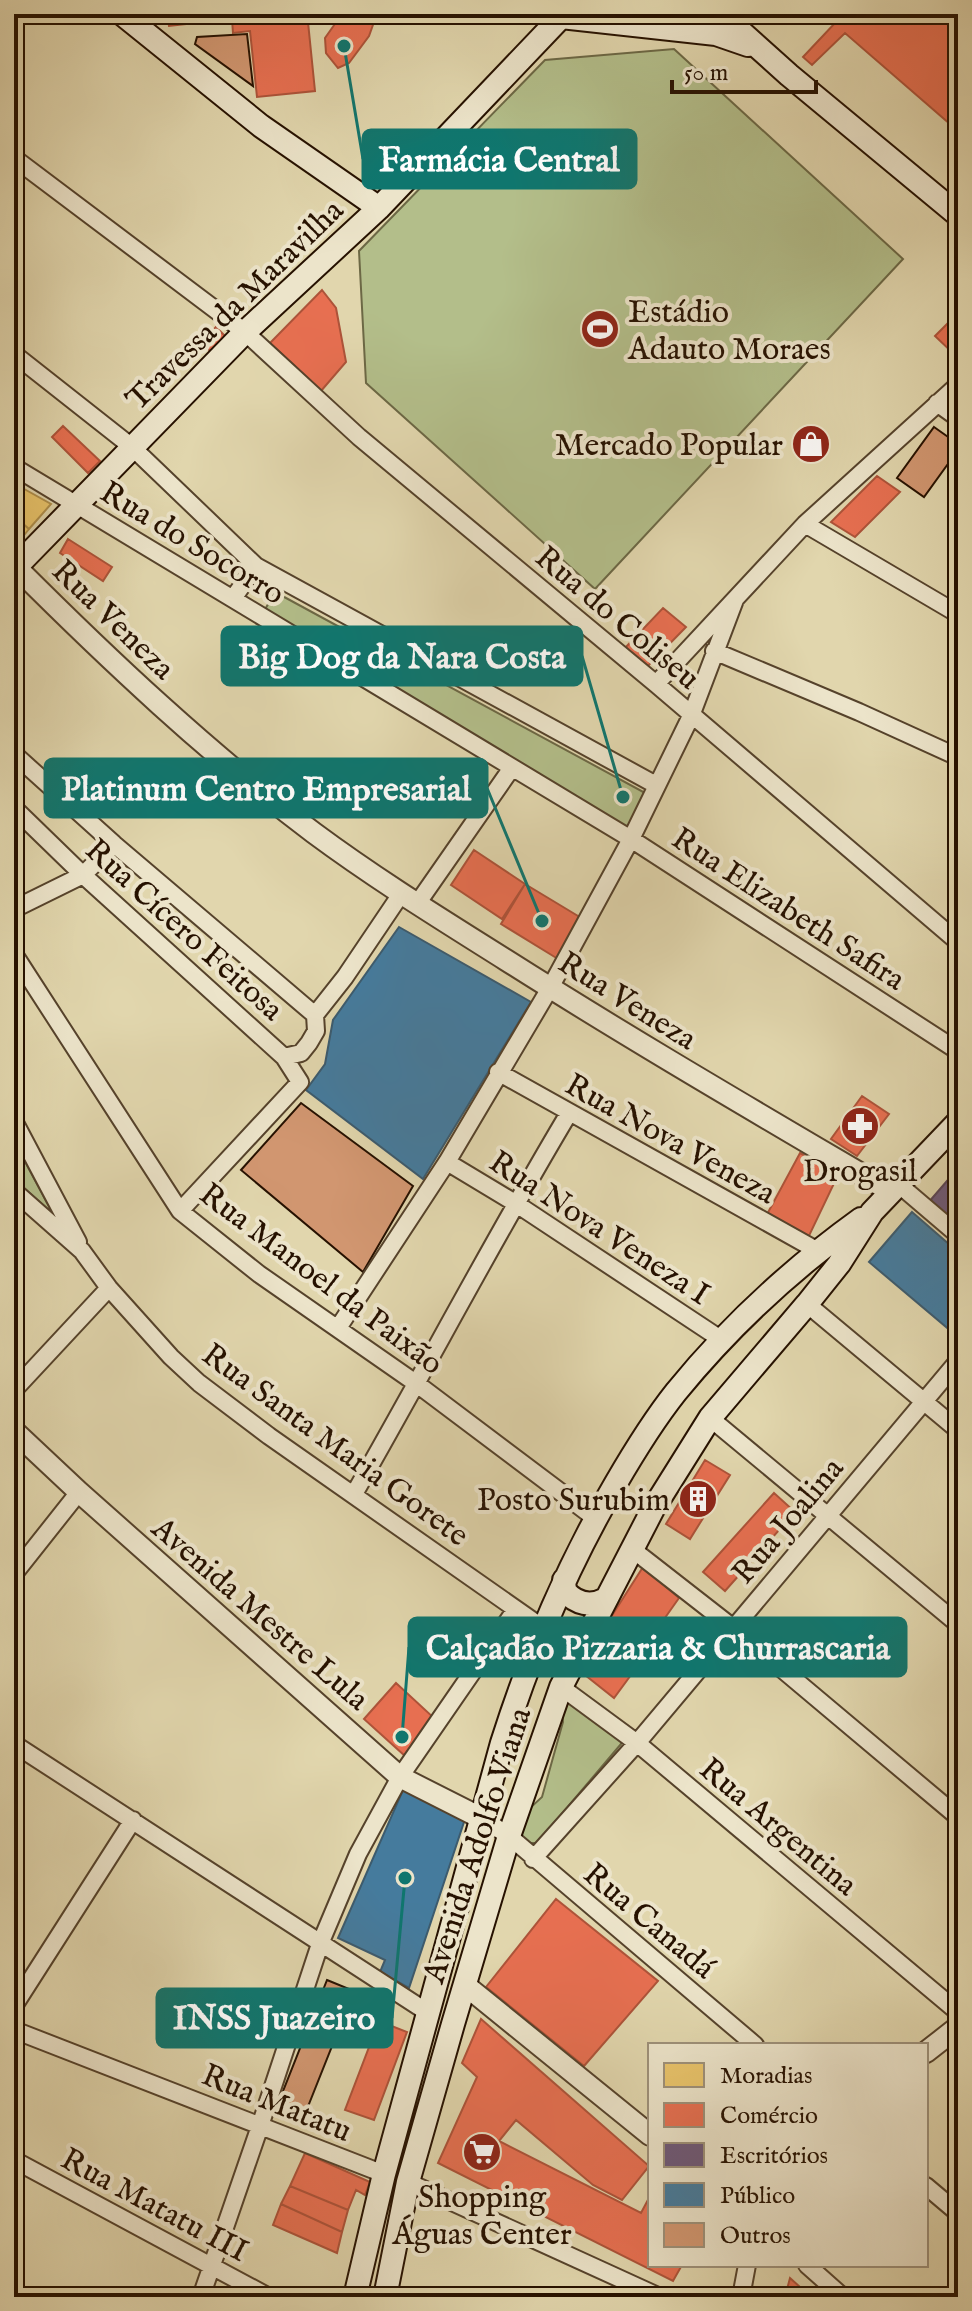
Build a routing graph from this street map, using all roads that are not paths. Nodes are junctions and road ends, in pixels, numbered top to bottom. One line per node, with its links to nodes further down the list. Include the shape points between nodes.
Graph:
1 (122, 14): 8 (main road, via 261,126)
2 (702, 14): 5 (main road)
3 (721, 14): 6 (main road)
4 (560, 15): 5 (main road); 8 (main road, Travessa da Maravilha)
5 (674, 29): 6 (main road, via 743,42)
6 (768, 57): 9 (main road)
7 (14, 158): 10 (street, Rua do Coliseu)
8 (379, 208): 10 (main road, Travessa da Maravilha)
9 (958, 215)
10 (245, 332): 15 (main road, Travessa da Maravilha); 25 (street, Rua do Coliseu, via 359,437)
11 (14, 354): 15 (street)
12 (958, 385): 13 (street)
13 (937, 403): 14 (street); 18 (street)
14 (958, 418)
15 (132, 447): 17 (main road, Travessa da Maravilha); 19 (street)
16 (14, 467): 17 (street, Rua do Socorro)
17 (76, 505): 20 (main road, Travessa da Maravilha); 21 (street, Rua do Socorro)
18 (805, 524): 22 (street); 23 (street)
19 (256, 566): 21 (street); 30 (street)
20 (15, 567): 35 (street, Rua Veneza, via 251,783)
21 (234, 597): 29 (street, Rua do Socorro)
22 (735, 600): 24 (street); 25 (street)
23 (958, 614)
24 (714, 651): 26 (street); 28 (street)
25 (656, 684): 26 (street, Rua do Coliseu)
26 (691, 716): 30 (street); 37 (street, Rua do Coliseu)
27 (14, 754): 33 (street, Rua Cícero Feitosa)
28 (958, 757)
29 (511, 769): 32 (street, Rua do Socorro); 35 (street)
30 (656, 785): 32 (street)
31 (14, 808): 34 (street, Rua Cícero Feitosa)
32 (631, 839): 39 (street); 41 (street, Rua Elizabeth Safira)
33 (114, 844): 34 (street); 40 (street, Rua Cícero Feitosa)
34 (83, 875): 36 (street); 42 (street, Rua Cícero Feitosa)
35 (409, 899): 39 (street, Rua Veneza); 40 (street)
36 (14, 909)
37 (958, 942)
38 (14, 954): 51 (street, Rua Manoel da Paixão)
39 (550, 988): 43 (street); 48 (street, Rua Veneza)
40 (315, 1015): 42 (street, via 316,1031 309,1043 301,1053)
41 (958, 1051)
42 (284, 1057): 51 (street, via 300,1082)
43 (498, 1072): 44 (street, Rua Nova Veneza); 47 (street)
44 (569, 1113): 50 (street); 55 (street, Rua Nova Veneza)
45 (14, 1121): 54 (street, Rua Santa Maria Gorete)
46 (958, 1122): 48 (main road, Avenida Adolfo Viana)
47 (447, 1162): 50 (street, Rua Nova Veneza I); 58 (street)
48 (894, 1187): 52 (main road, Avenida Adolfo Viana); 53 (street)
49 (14, 1191): 54 (street, Rua Santa Maria Gorete)
50 (515, 1203): 59 (street, Rua Nova Veneza I); 62 (street)
51 (180, 1211): 58 (street, Rua Manoel da Paixão)
52 (872, 1212): 55 (main road, Avenida Adolfo Viana); 57 (main road, Avenida Adolfo Viana)
53 (958, 1235)
54 (82, 1251): 56 (street, Rua Santa Maria Gorete)
55 (818, 1251): 59 (main road, Avenida Adolfo Viana)
56 (109, 1288): 63 (street); 69 (street, Rua Santa Maria Gorete, via 199,1383)
57 (807, 1304): 60 (main road, Avenida Adolfo Viana); 64 (street)
58 (338, 1328): 62 (street, Rua Manoel da Paixão)
59 (730, 1333): 60 (main road, via 755,1329 763,1345); 71 (main road, Avenida Adolfo Viana, via 675,1393)
60 (760, 1359): 65 (main road, Avenida Adolfo Viana)
61 (958, 1361): 64 (street, Rua Joalina)
62 (417, 1384): 69 (street); 71 (street, Rua Manoel da Paixão)
63 (14, 1390)
64 (924, 1401): 66 (street); 70 (street, Rua Joalina)
65 (710, 1418): 70 (street); 72 (main road, Avenida Adolfo Viana)
66 (958, 1430)
67 (14, 1431): 68 (street, Avenida Mestre Lula)
68 (79, 1492): 73 (street); 83 (street, Avenida Mestre Lula)
69 (354, 1494): 76 (street, Rua Santa Maria Gorete)
70 (828, 1516): 77 (street); 78 (street, Rua Joalina)
71 (595, 1518): 74 (main road, Avenida Adolfo Viana)
72 (632, 1549): 75 (main road, Avenida Adolfo Viana); 78 (street)
73 (14, 1574)
74 (564, 1580): 75 (main road, via 565,1591 579,1602 590,1605); 79 (main road, Avenida Adolfo Viana)
75 (606, 1599): 80 (main road, Avenida Adolfo Viana)
76 (516, 1609): 79 (street, Rua Santa Maria Gorete); 83 (street)
77 (958, 1624)
78 (732, 1627): 81 (street, Rua Joalina); 84 (street)
79 (543, 1628): 85 (main road, Avenida Adolfo Viana, via 502,1743)
80 (561, 1687): 81 (street, Rua Argentina); 87 (main road, Avenida Adolfo Viana)
81 (637, 1743): 88 (street, Rua Joalina); 93 (street, Rua Argentina)
82 (14, 1744): 86 (street)
83 (400, 1777): 85 (street, Avenida Mestre Lula); 89 (street, via 358,1854)
84 (958, 1817)
85 (483, 1819): 87 (street, Rua Canadá); 92 (main road, Avenida Adolfo Viana)
86 (133, 1820): 89 (street); 91 (street)
87 (509, 1836): 88 (street, Rua Canadá); 90 (main road, Avenida Adolfo Viana)
88 (533, 1859): 96 (street, Rua Canadá)
89 (320, 1944): 92 (street); 98 (street)
90 (465, 1985): 99 (street); 102 (main road, Avenida Adolfo Viana)
91 (14, 2006)
92 (427, 2012): 101 (main road, Avenida Adolfo Viana)
93 (958, 2012)
94 (958, 2027): 97 (street)
95 (14, 2030): 98 (street, Rua Matatu)
96 (753, 2043)
97 (928, 2050)
98 (260, 2126): 101 (street, Rua Matatu); 105 (street)
99 (648, 2133)
100 (14, 2160): 105 (street, Rua Matatu III)
101 (384, 2174): 112 (main road, Avenida Adolfo Viana)
102 (408, 2182): 113 (main road, Avenida Adolfo Viana); 114 (street)
103 (928, 2188): 104 (street)
104 (958, 2213)
105 (212, 2266): 110 (street); 111 (street, Rua Matatu III)
106 (747, 2267): 115 (street)
107 (809, 2267): 116 (street)
108 (14, 2292): 109 (street)
109 (19, 2297)
110 (201, 2297)
111 (269, 2297)
112 (355, 2297)
113 (385, 2297)
114 (660, 2297)
115 (741, 2297)
116 (843, 2297)

